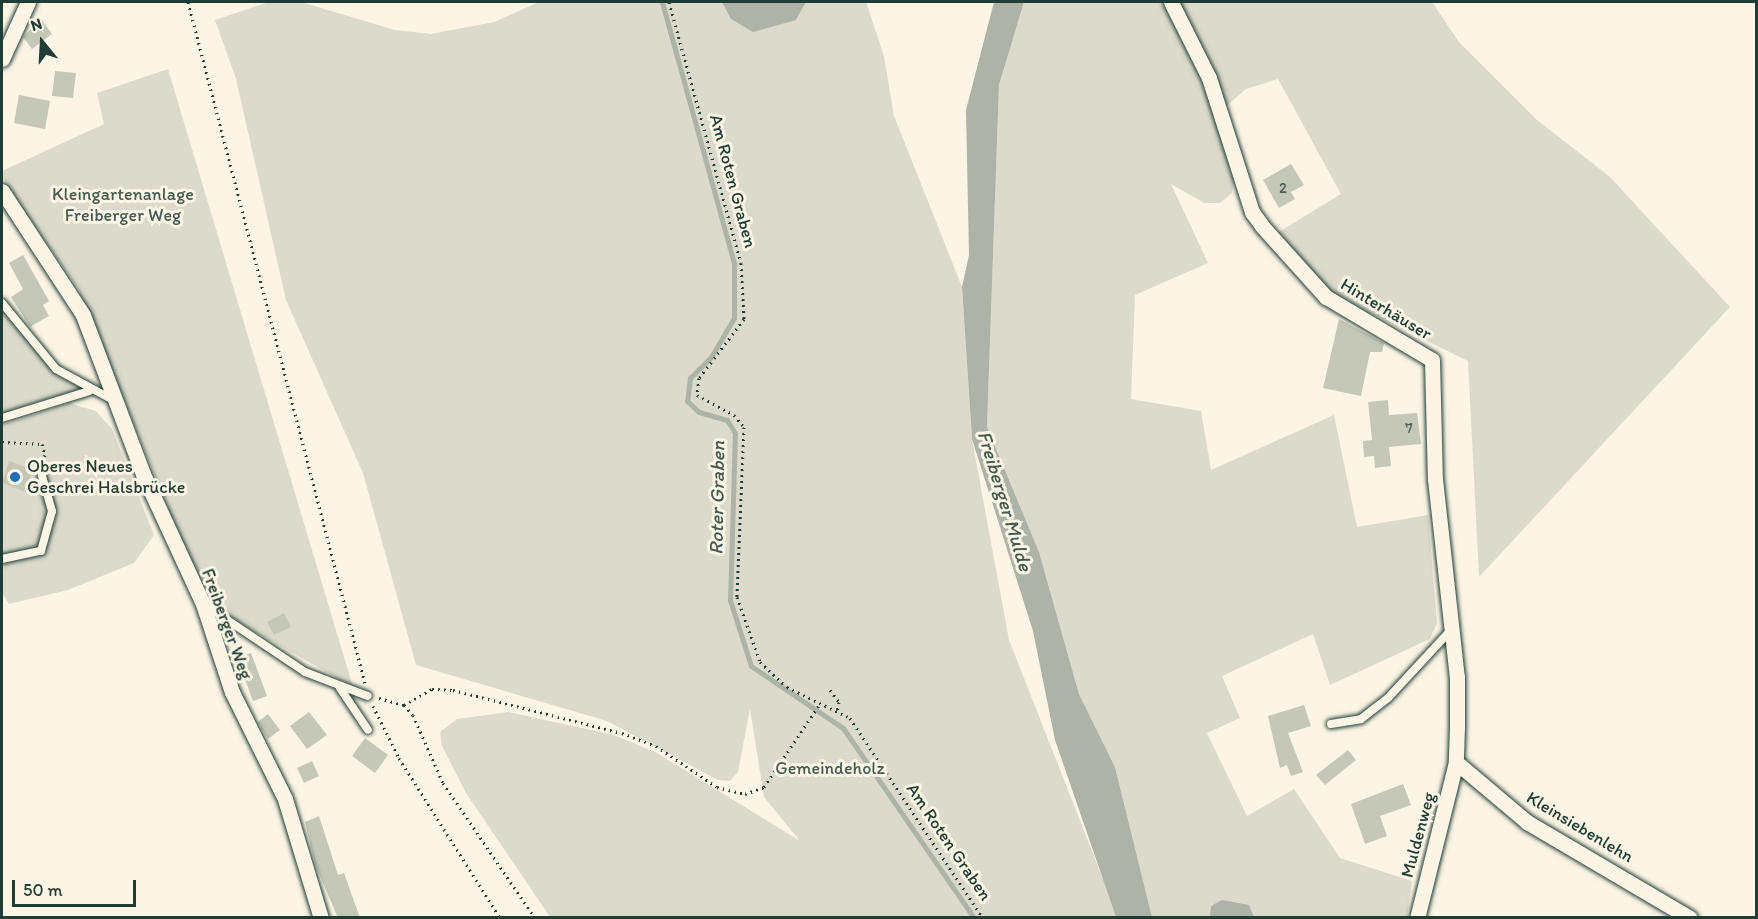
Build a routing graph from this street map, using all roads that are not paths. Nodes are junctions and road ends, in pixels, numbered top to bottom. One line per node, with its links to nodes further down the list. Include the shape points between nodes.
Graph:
1 (28, 2): 3 (street)
2 (1171, 2): 12 (street, Hinterhäuser, via 1209,78 1252,212 1262,226 1326,297 1432,360 1436,479)
3 (2, 59)
4 (2, 191): 7 (street, Freiberger Weg, via 84,315)
5 (2, 303): 6 (lane, via 34,348)
6 (89, 391): 7 (lane); 8 (lane)
7 (115, 401): 11 (street, Freiberger Weg)
8 (2, 418)
9 (42, 475): 10 (lane, via 52,511 40,550)
10 (2, 559)
11 (203, 604): 13 (lane, via 305,672); 18 (street, Freiberger Weg, via 231,692 285,799)
12 (1452, 628): 15 (lane, via 1388,698 1361,719); 17 (street, Hinterhäuser)
13 (340, 688): 14 (lane); 16 (lane)
14 (368, 696)
15 (1331, 724)
16 (368, 730)
17 (1456, 762): 19 (street, Muldenweg); 20 (street, Kleinsiebenlehn, via 1527,822)
18 (321, 918)
19 (1417, 918)
20 (1689, 918)

